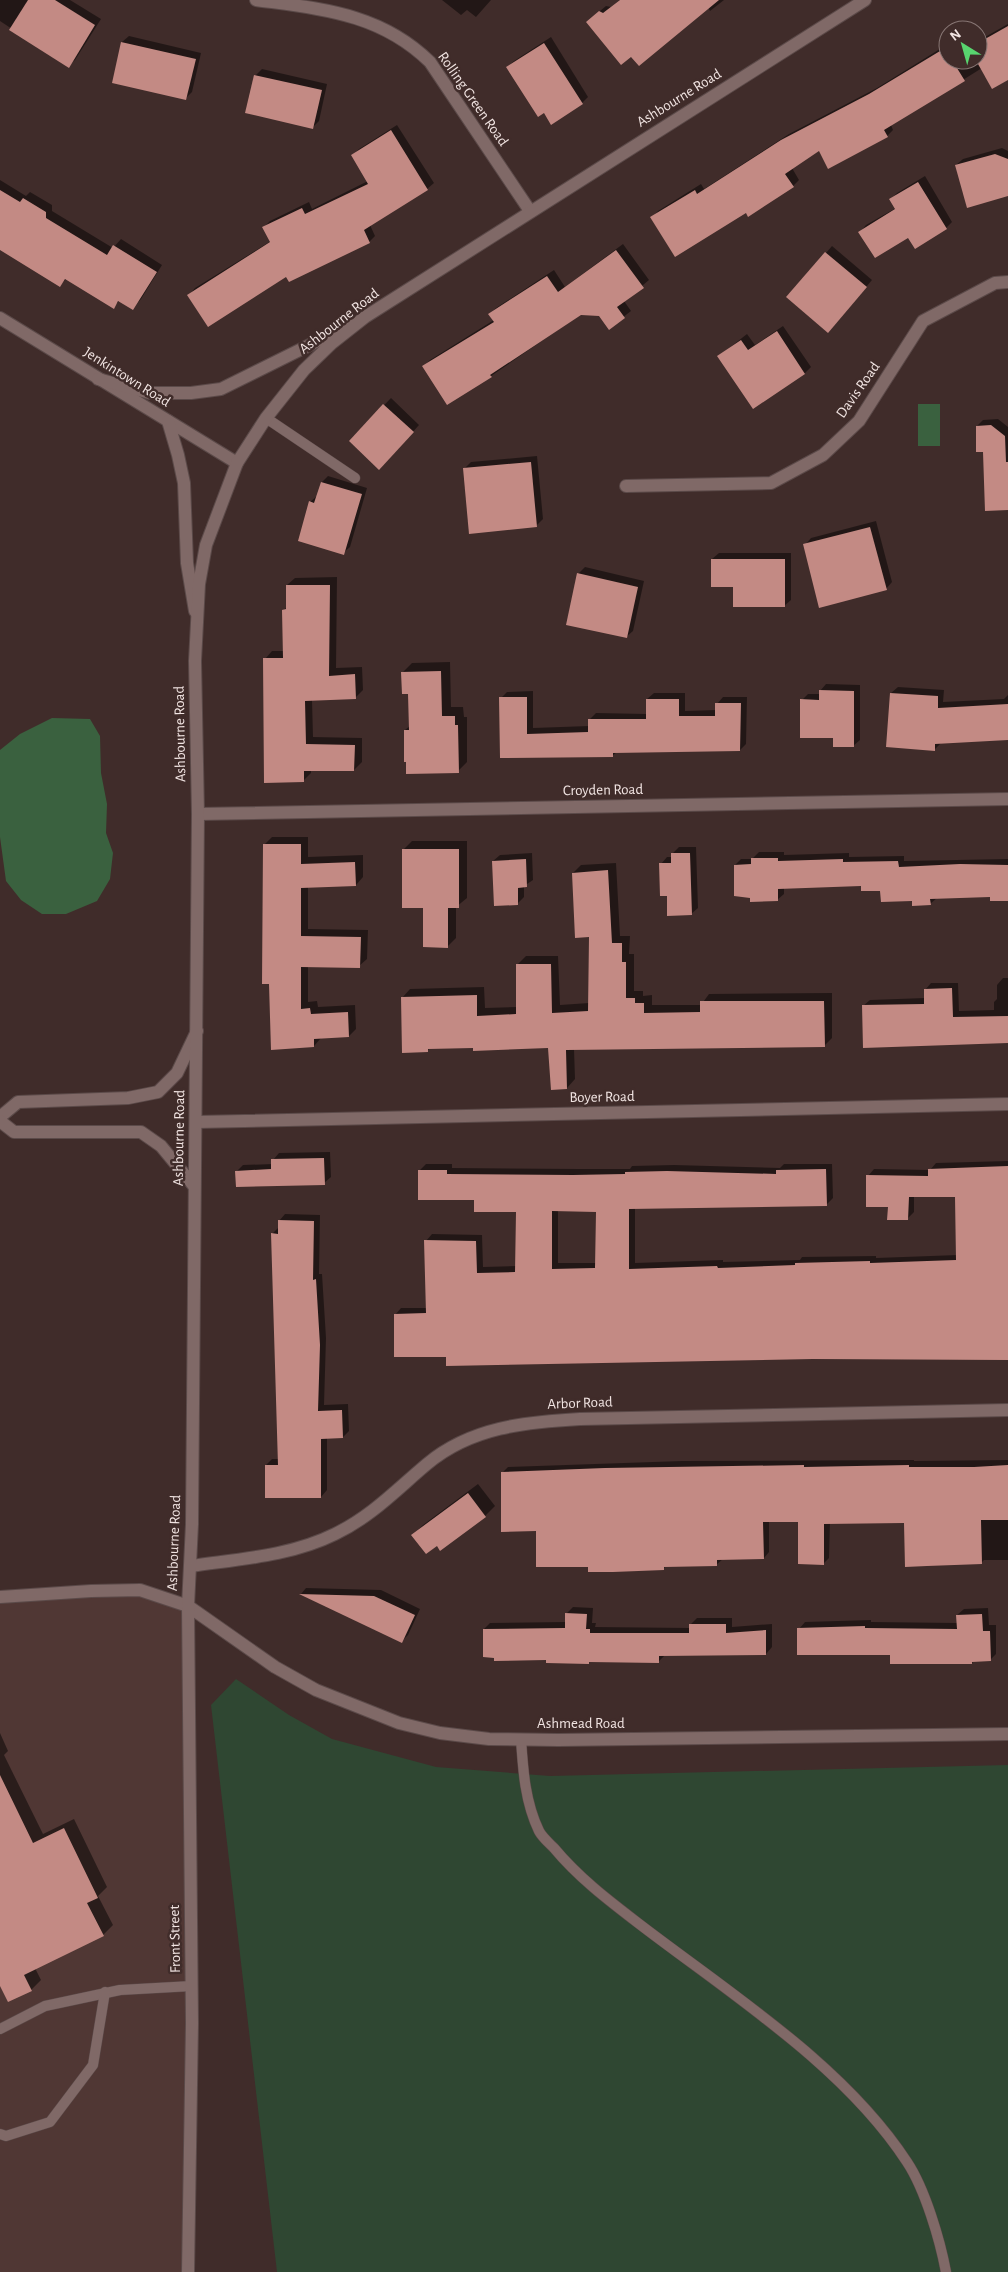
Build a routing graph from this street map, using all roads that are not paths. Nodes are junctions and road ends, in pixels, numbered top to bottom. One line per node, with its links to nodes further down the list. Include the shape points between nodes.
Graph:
1 (256, 0): 3 (street, Rolling Green Road, via 332,10 353,16 414,46 430,62)
2 (865, 0): 3 (street, Ashbourne Road)
3 (530, 211): 5 (street, Ashbourne Road)
4 (1008, 282): 12 (street, Davis Road, via 995,283 923,321 859,421 823,455 771,483)
5 (365, 317): 7 (street, via 221,389 150,393); 8 (street, Ashbourne Road, via 304,370)
6 (0, 318): 7 (street, Jenkintown Road)
7 (98, 379): 9 (street, Jenkintown Road)
8 (266, 418): 10 (street, Ashbourne Road); 11 (lane)
9 (168, 421): 10 (street, Jenkintown Road); 13 (street, via 184,483 187,563)
10 (237, 463): 13 (street, Ashbourne Road, via 206,545)
11 (355, 478)
12 (626, 486)
13 (197, 621): 15 (street, Ashbourne Road)
14 (1008, 799): 15 (street, Croyden Road)
15 (198, 814): 16 (street, Ashbourne Road)
16 (197, 1030): 18 (street, via 177,1073 158,1092 128,1098 18,1102); 20 (street, Ashbourne Road)
17 (1008, 1104): 20 (street, Boyer Road)
18 (0, 1117)
19 (0, 1121): 21 (street, via 14,1132 141,1132 161,1146)
20 (196, 1122): 21 (street, Ashbourne Road)
21 (194, 1186): 23 (street, Ashbourne Road)
22 (1008, 1410): 23 (street, Arbor Road, via 580,1419 507,1426 483,1433 446,1451 372,1513 333,1535 290,1551)
23 (191, 1566): 25 (street, Ashbourne Road)
24 (0, 1597): 25 (street, Ashbourne Road, via 140,1590)
25 (188, 1606): 27 (street, Ashmead Road, via 275,1668 361,1709 440,1733); 28 (street, Front Street)
26 (1008, 1734): 27 (street, Ashmead Road)
27 (521, 1739): 33 (lane, via 524,1786 540,1832 572,1870 846,2087 881,2126 908,2164 930,2214)
28 (192, 1986): 29 (lane); 32 (street, Front Street)
29 (105, 1992): 30 (lane, via 45,2006); 31 (lane, via 93,2065 50,2122 6,2136)
30 (0, 2029)
31 (0, 2134)
32 (188, 2272)
33 (946, 2272)

